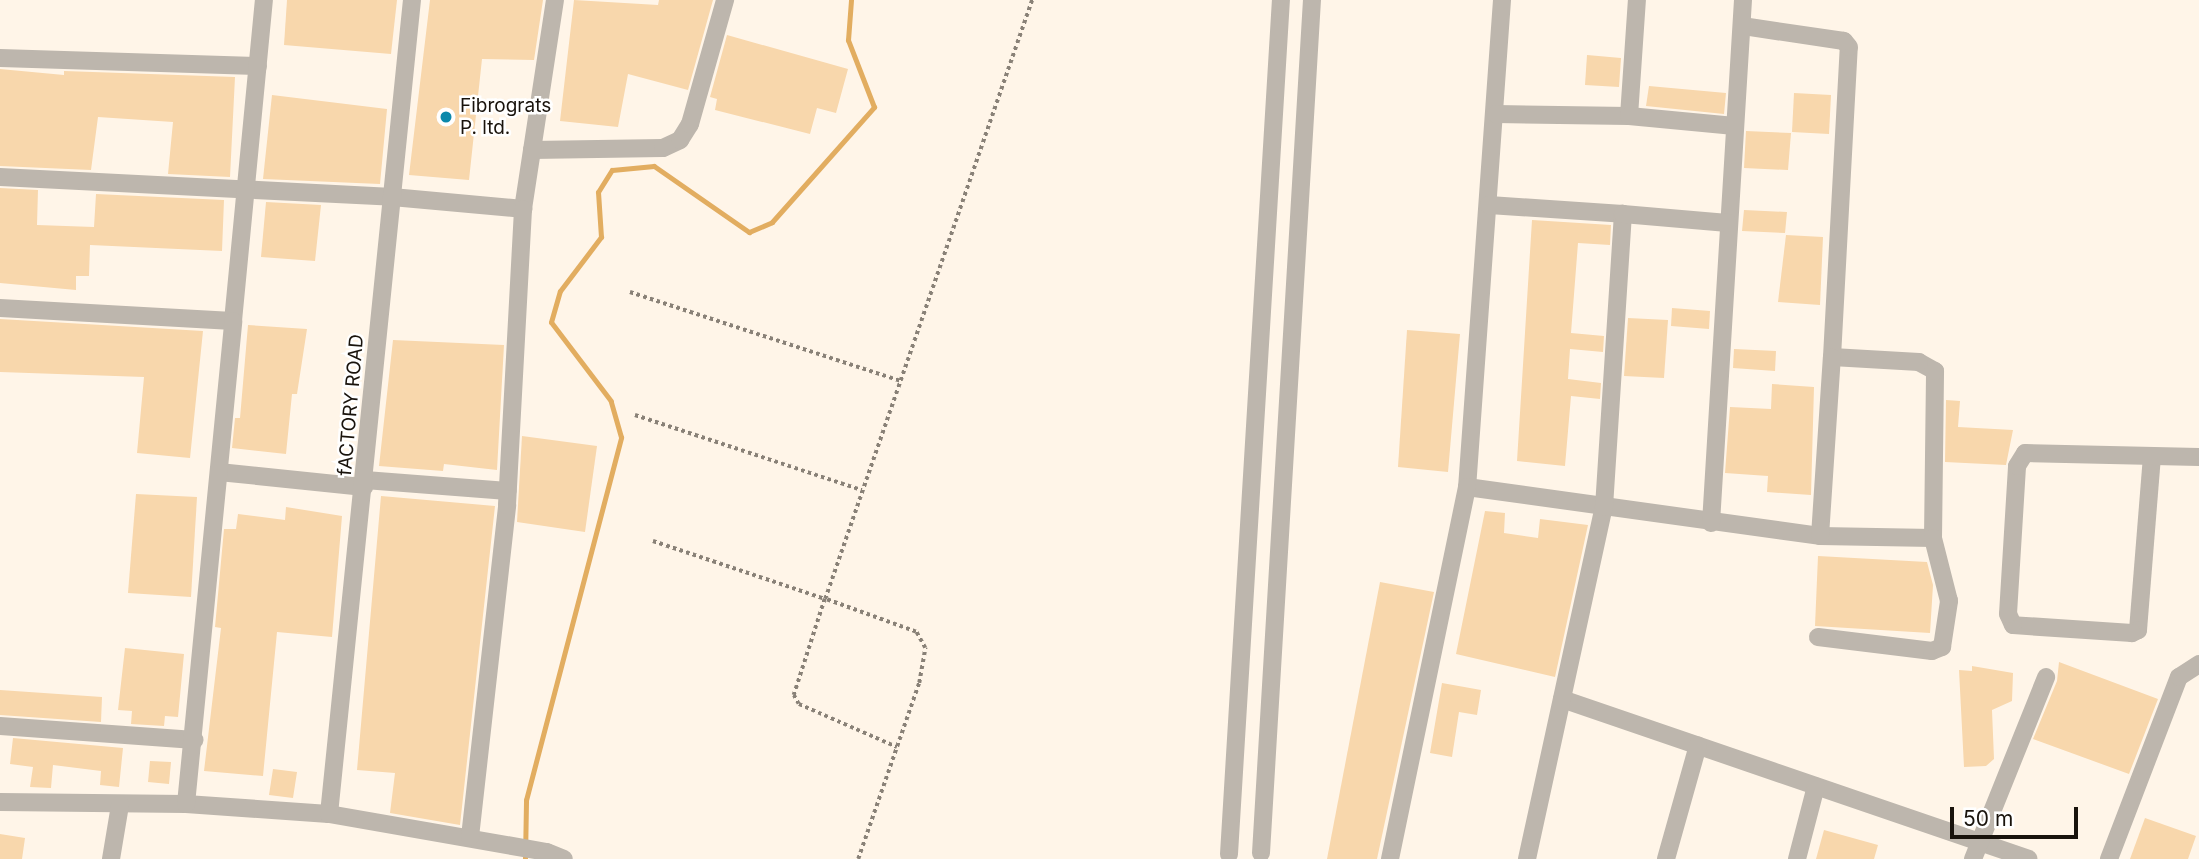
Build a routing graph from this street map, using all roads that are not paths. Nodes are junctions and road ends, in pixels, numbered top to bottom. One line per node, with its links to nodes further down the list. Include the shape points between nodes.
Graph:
1 (264, 0): 12 (street)
2 (412, 0): 19 (street, fACTORY ROAD)
3 (555, 0): 16 (street)
4 (725, 0): 16 (street, via 690,124 680,140 663,148)
5 (1281, 0): 24 (street)
6 (1312, 0): 25 (street)
7 (1502, 0): 13 (street)
8 (1637, 0): 14 (street)
9 (1743, 0): 10 (street)
10 (1742, 26): 15 (street); 28 (street, via 1844,40 1849,47)
11 (0, 58): 12 (street)
12 (258, 66): 18 (street)
13 (1496, 114): 14 (street); 20 (street)
14 (1629, 116): 15 (street)
15 (1735, 126): 23 (street)
16 (532, 150): 21 (street)
17 (0, 177): 18 (street)
18 (243, 190): 19 (street); 27 (street)
19 (392, 197): 21 (street); 32 (street, fACTORY ROAD)
20 (1489, 205): 22 (street); 33 (street)
21 (523, 209): 34 (street)
22 (1623, 214): 23 (street); 35 (street)
23 (1728, 223): 36 (street)
24 (1262, 284): 25 (street); 54 (street)
25 (1295, 285): 53 (street)
26 (0, 309): 27 (street)
27 (233, 321): 31 (street)
28 (1832, 357): 37 (street); 38 (street, via 1919,362 1935,371)
29 (2152, 456): 29 (street, via 2138,630 2132,634 2013,625 2008,614 2020,457 2032,451); 30 (street)
30 (2199, 457)
31 (219, 472): 32 (street); 44 (street)
32 (365, 483): 34 (street); 50 (street, fACTORY ROAD)
33 (1467, 487): 35 (street); 57 (street)
34 (508, 491): 51 (street)
35 (1604, 506): 36 (street); 42 (street)
36 (1711, 523): 37 (street)
37 (1820, 536): 38 (street)
38 (1933, 538): 39 (street, via 1949,601 1942,647 1932,652)
39 (1818, 637)
40 (2199, 664): 62 (street, via 2179,677)
41 (2046, 677): 52 (street)
42 (1562, 699): 45 (street); 58 (street)
43 (0, 726): 44 (street)
44 (194, 740): 48 (street)
45 (1698, 745): 46 (street); 59 (street)
46 (1816, 786): 52 (street); 60 (street)
47 (0, 802): 49 (street)
48 (186, 804): 49 (street); 50 (street)
49 (120, 805): 55 (street)
50 (329, 814): 51 (street)
51 (470, 837): 56 (street)
52 (1976, 851): 61 (street)
53 (1265, 856): 54 (street, via 1244,850)
54 (1226, 857)
55 (111, 859)
56 (564, 859)
57 (1390, 859)
58 (1527, 859)
59 (1666, 859)
60 (1797, 859)
61 (2028, 859)
62 (2109, 859)

